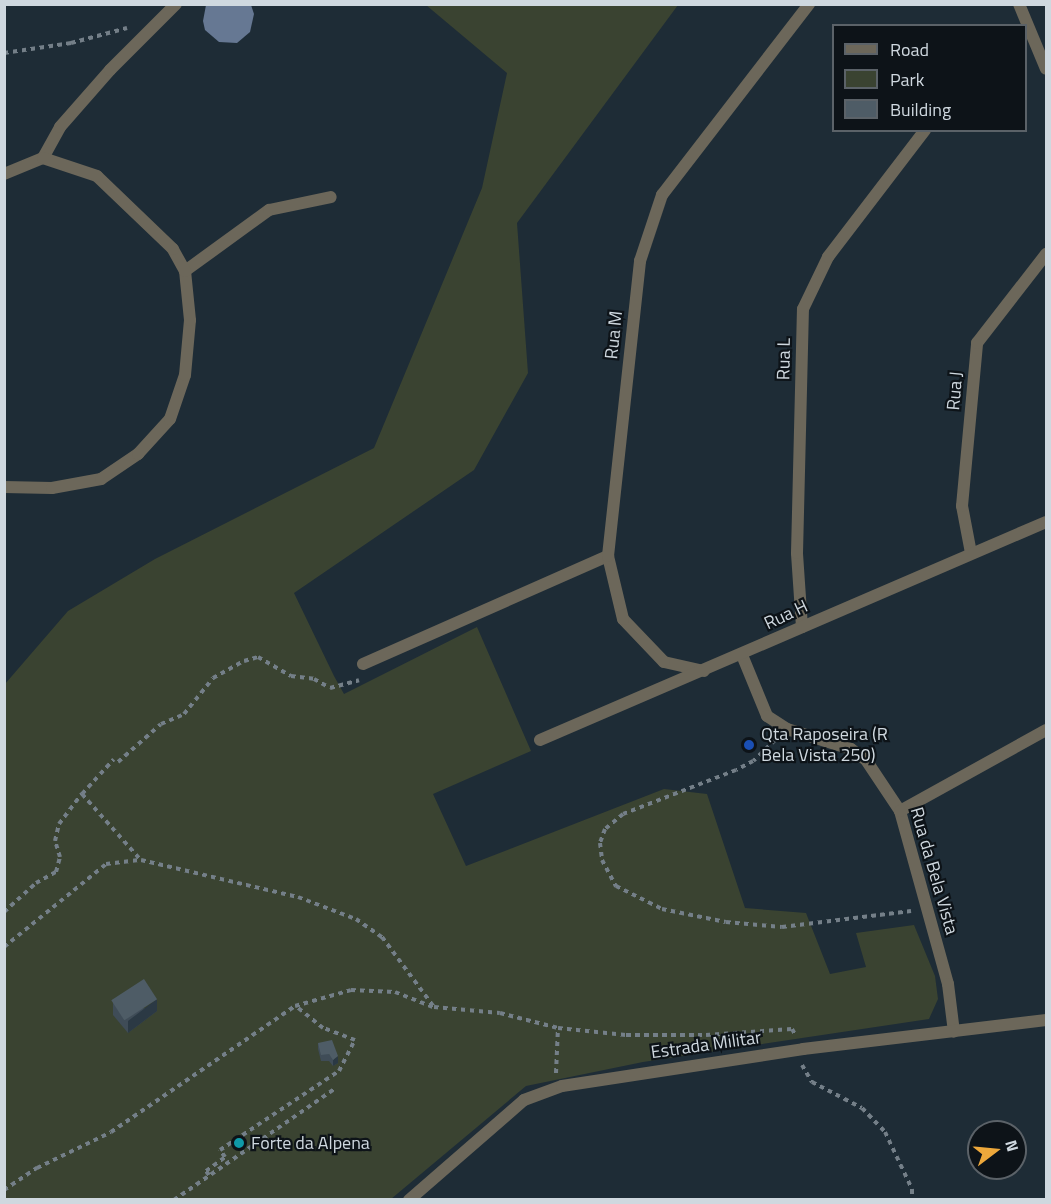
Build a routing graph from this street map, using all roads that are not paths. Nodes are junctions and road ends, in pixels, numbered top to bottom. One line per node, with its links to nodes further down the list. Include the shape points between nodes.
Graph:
1 (176, 4): 8 (street, via 60,127)
2 (809, 4): 16 (street, Rua M, via 662,195 640,261)
3 (1019, 4): 4 (street)
4 (1026, 24)
5 (1027, 28): 6 (street)
6 (1047, 69)
7 (923, 132): 17 (street, Rua L, via 828,257 803,309 797,553)
8 (43, 158): 9 (street); 12 (street, via 97,176 152,224)
9 (4, 174)
10 (331, 196): 12 (street, via 269,210)
11 (1047, 254): 15 (street, Rua J, via 978,344 962,506)
12 (185, 271): 13 (street, via 190,320 185,375 170,420 138,454 101,479 52,488)
13 (4, 487)
14 (1047, 522): 15 (street, Rua H)
15 (971, 553): 17 (street, Rua H)
16 (608, 556): 19 (street); 20 (street, Rua M, via 623,619 664,662)
17 (801, 627): 18 (street, Rua H)
18 (742, 655): 20 (street, Rua H); 23 (street, Rua da Bela Vista, via 760,705 776,724 851,749 866,760)
19 (363, 664)
20 (704, 671): 22 (street, Rua H)
21 (1047, 730): 23 (street)
22 (540, 740)
23 (900, 811): 25 (street, Rua da Bela Vista, via 948,984)
24 (1047, 1020): 25 (street, Estrada Militar)
25 (954, 1032): 26 (street, Estrada Militar, via 803,1049 555,1088 524,1100)
26 (409, 1200)

